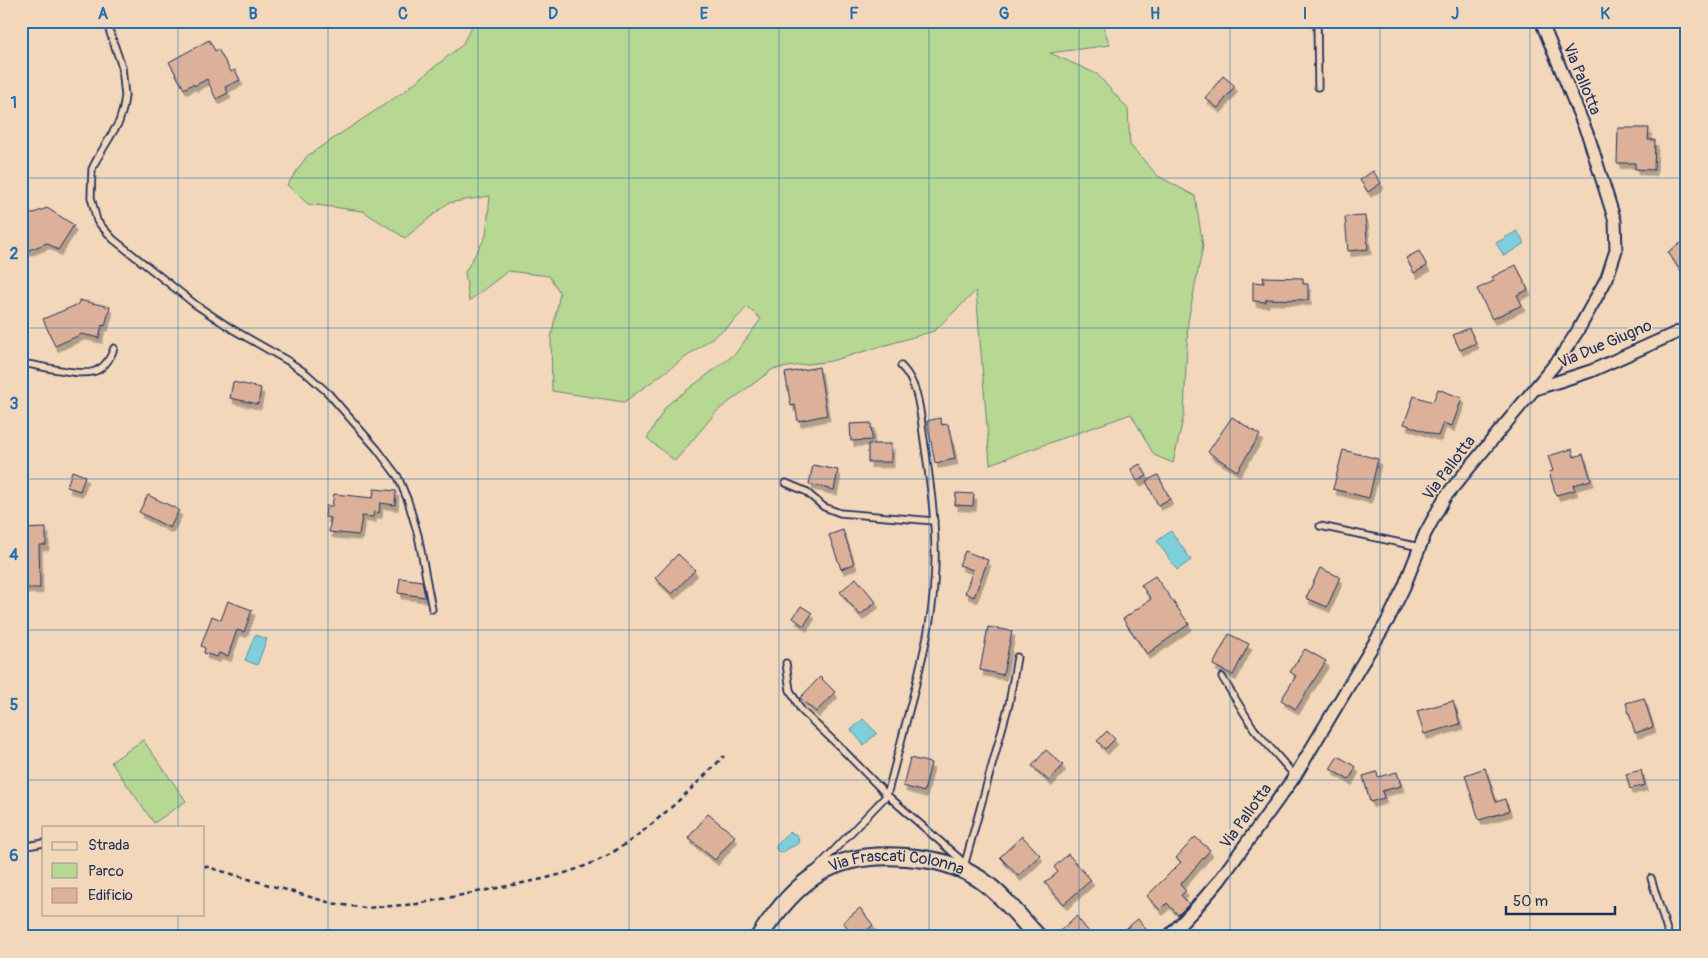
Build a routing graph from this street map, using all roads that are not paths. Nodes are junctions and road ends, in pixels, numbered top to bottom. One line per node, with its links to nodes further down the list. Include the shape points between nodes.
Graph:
1 (106, 21): 14 (lane, via 122,67 125,96 119,122 92,169 91,197 97,221 113,239 196,305 307,374 332,397 377,449 398,478 408,501 420,541)
2 (1317, 21): 4 (lane)
3 (1541, 21): 9 (street, Via Pallotta, via 1589,138 1614,215 1616,238 1613,261 1602,288 1572,341)
4 (1318, 87)
5 (1687, 328): 9 (street, Via Due Giugno, via 1591,371)
6 (114, 348): 7 (lane, via 105,365 90,373)
7 (21, 363)
8 (901, 366): 11 (lane, via 916,389)
9 (1535, 389): 13 (street, Via Pallotta, via 1450,490)
10 (786, 482): 11 (lane, via 805,491 824,507 840,513)
11 (934, 521): 19 (lane, via 935,569 930,618)
12 (1320, 526): 13 (lane)
13 (1420, 546): 18 (street, Via Pallotta, via 1385,626)
14 (432, 609)
15 (1017, 657): 22 (lane, via 1009,704)
16 (786, 663): 19 (lane, via 790,690 801,710)
17 (1222, 677): 18 (lane, via 1254,729)
18 (1295, 776): 28 (street, Via Pallotta, via 1219,881)
19 (888, 795): 22 (lane); 25 (lane)
20 (42, 843): 21 (lane)
21 (21, 847)
22 (965, 863): 24 (lane)
23 (1651, 878): 29 (lane)
24 (997, 893): 25 (street, Via Frascati Colonna, via 980,879 950,864 928,859 879,856 851,859 830,866 813,876); 27 (street, Via Frascati Colonna)
25 (783, 904): 26 (street, Via Frascati Colonna)
26 (759, 937)
27 (1038, 937)
28 (1168, 937)
29 (1669, 937)

